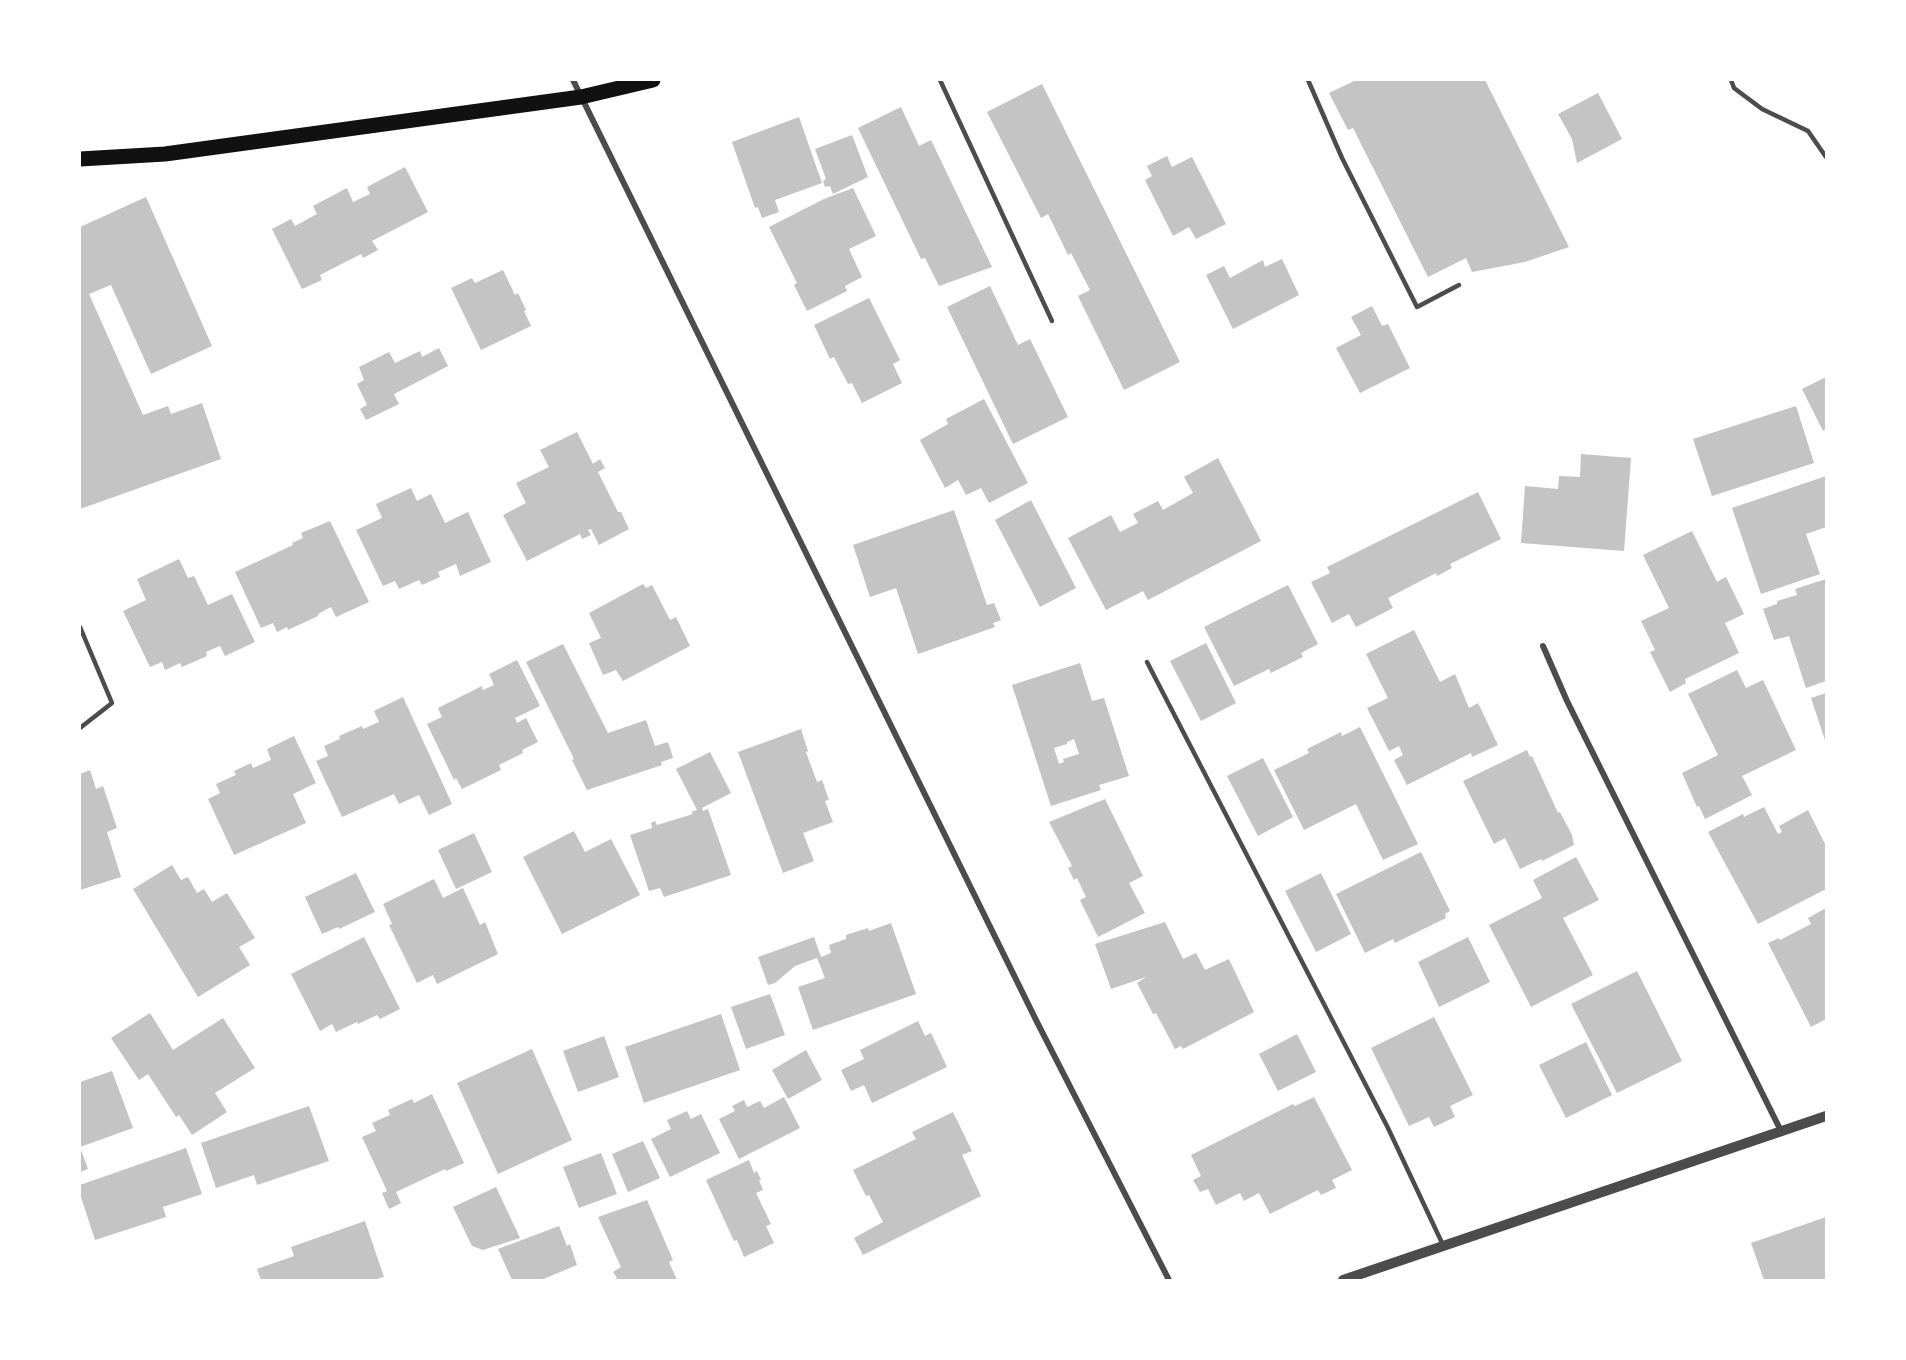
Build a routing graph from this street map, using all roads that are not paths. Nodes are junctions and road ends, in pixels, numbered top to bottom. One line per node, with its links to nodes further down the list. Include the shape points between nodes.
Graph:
1 (573, 80): 6 (street)
2 (653, 80): 6 (main road)
3 (940, 80): 10 (lane)
4 (1308, 80): 9 (lane, via 1342,158 1417,307)
5 (1731, 80): 7 (lane, via 1734,88 1762,109 1808,131)
6 (581, 97): 8 (main road, via 165,154); 18 (street)
7 (1827, 157)
8 (80, 159)
9 (1459, 285)
10 (1052, 321)
11 (80, 627): 14 (lane, via 112,704)
12 (1543, 646): 16 (street)
13 (1147, 662): 17 (lane, via 1388,1128)
14 (80, 728)
15 (1827, 1116): 16 (street)
16 (1781, 1131): 17 (street)
17 (1444, 1247): 19 (street)
18 (1169, 1281)
19 (1343, 1281)

